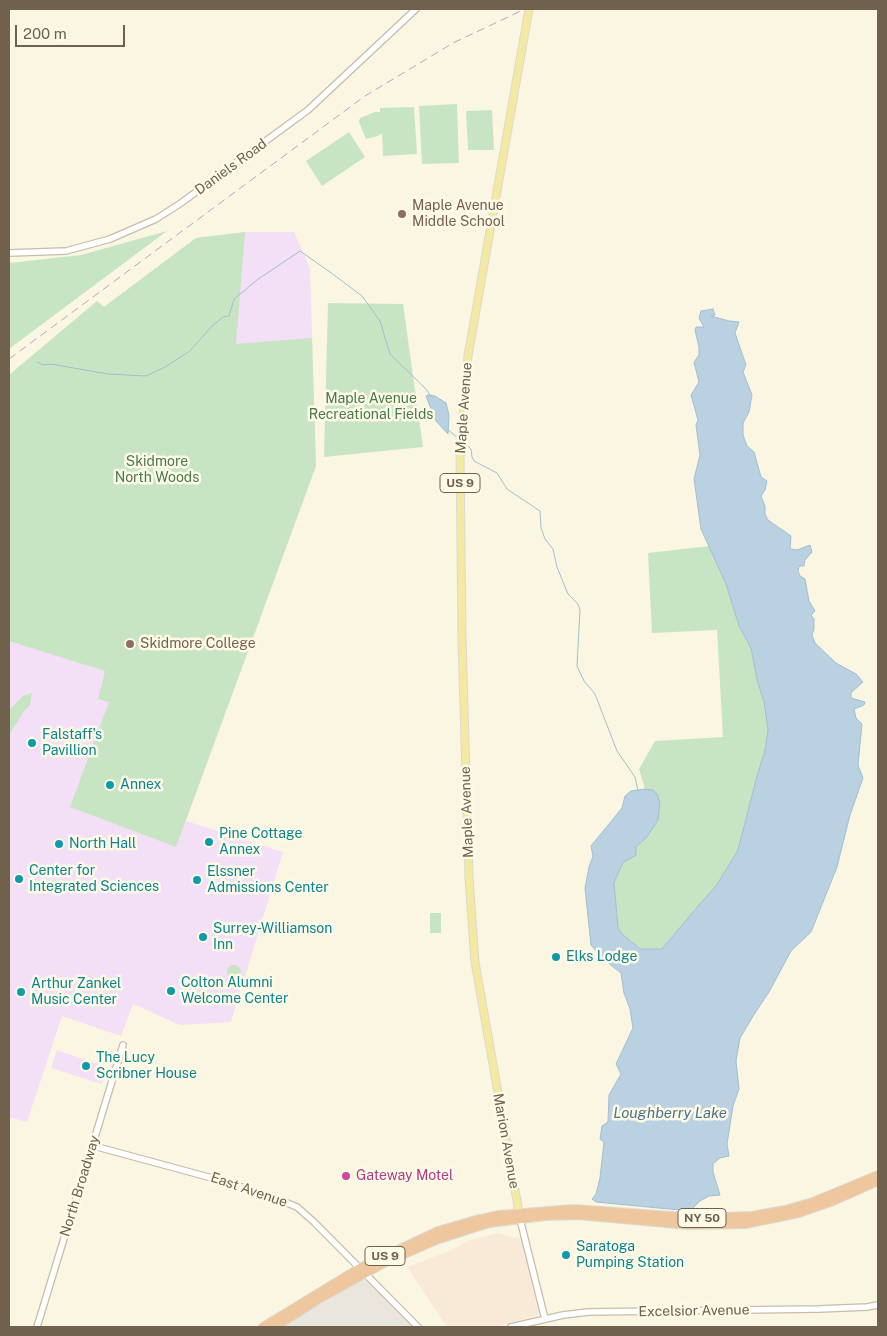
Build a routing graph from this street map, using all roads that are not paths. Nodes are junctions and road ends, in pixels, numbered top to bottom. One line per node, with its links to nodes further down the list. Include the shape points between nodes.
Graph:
1 (416, 9): 3 (street, Daniels Road, via 308,110 156,219 110,239 66,251)
2 (529, 9): 4 (main road, Maple Avenue / US 9, via 468,356 461,432 461,608 469,878)
3 (9, 254)
4 (475, 962): 9 (main road, Marion Avenue / US 9)
5 (123, 1045): 6 (street, North Broadway)
6 (94, 1146): 10 (street, East Avenue, via 285,1201 314,1222); 13 (street, North Broadway)
7 (878, 1175): 9 (highway, NY 50, via 813,1202 744,1217 699,1218 584,1209)
8 (878, 1181): 9 (highway, NY 50, via 799,1213 745,1224 698,1225 578,1215)
9 (520, 1216): 10 (highway, US 9, via 458,1232); 12 (street, Marion Avenue)
10 (363, 1270): 14 (highway, US 9); 15 (highway, US 9); 16 (street, East Avenue)
11 (878, 1305): 12 (street, Excelsior Avenue, via 819,1309 588,1312)
12 (545, 1318): 17 (street, Excelsior Avenue)
13 (36, 1327)
14 (263, 1327)
15 (275, 1327)
16 (418, 1327)
17 (511, 1327)

